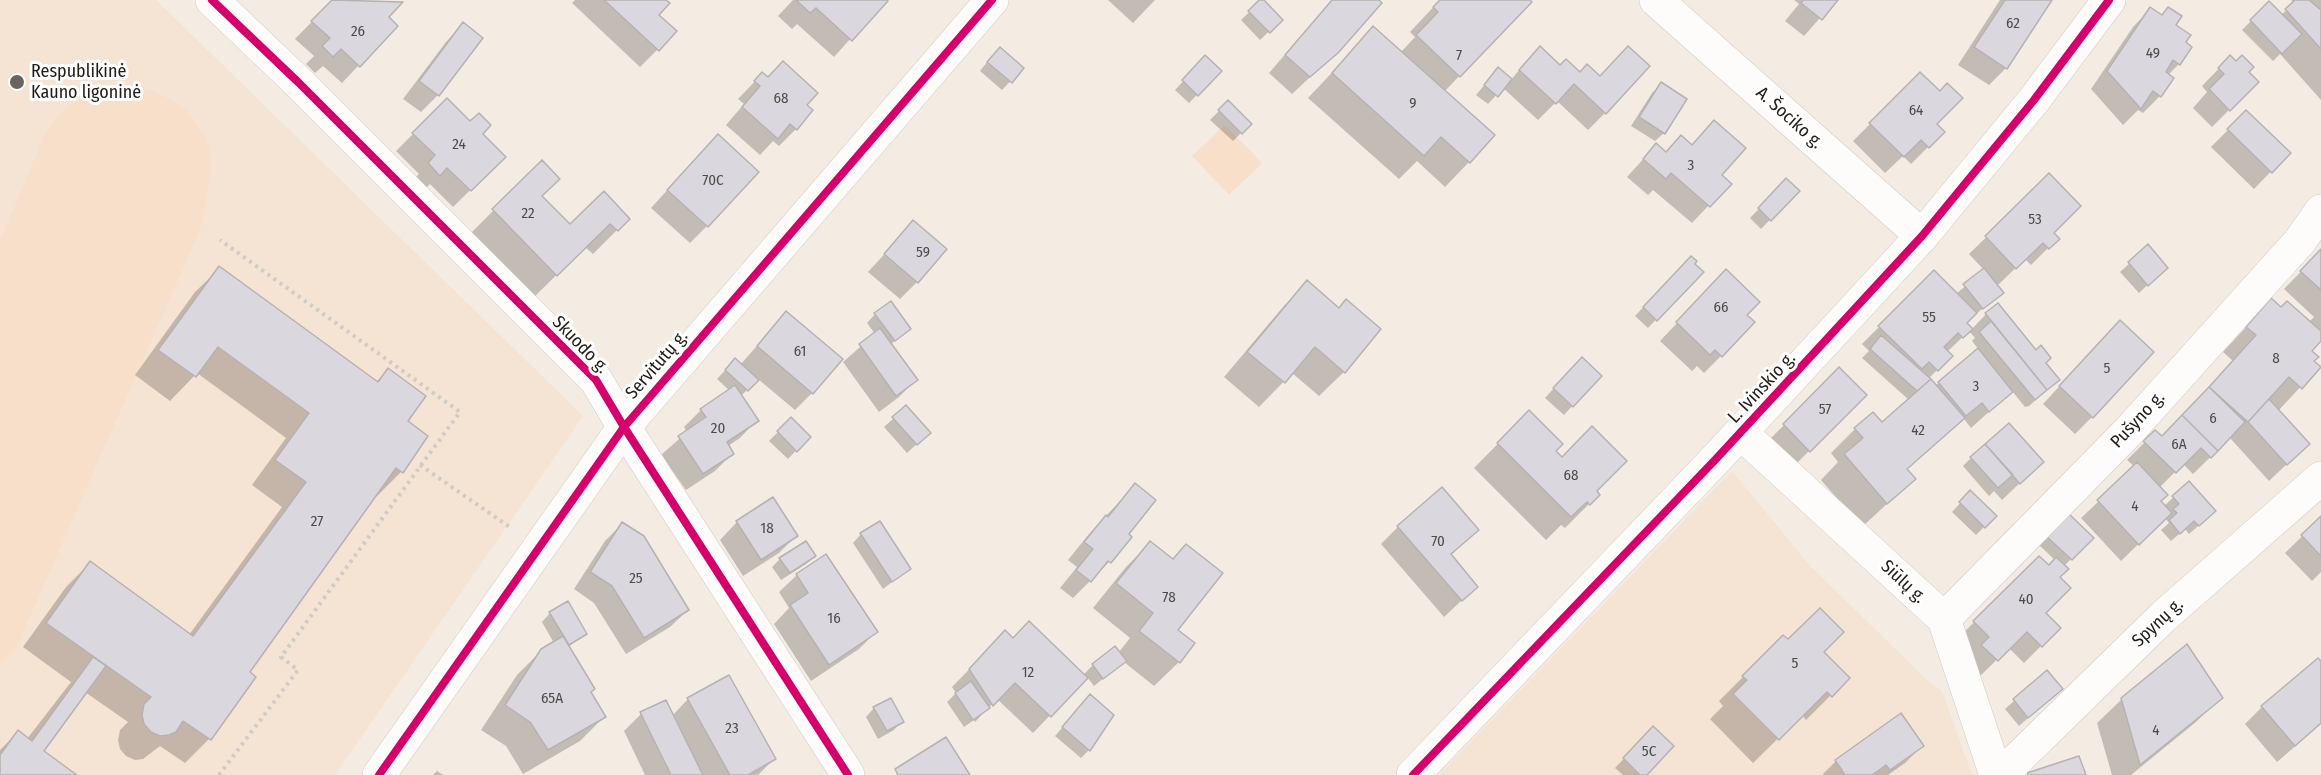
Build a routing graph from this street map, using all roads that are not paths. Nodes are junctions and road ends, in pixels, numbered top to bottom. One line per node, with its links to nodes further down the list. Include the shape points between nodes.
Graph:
1 (212, 0): 7 (street, Skuodo g., via 596,380)
2 (992, 0): 7 (street, Servitutų g.)
3 (1656, 0): 6 (street, A. Šociko g.)
4 (2109, 0): 6 (street, L. Ivinskio g., via 2034,100)
5 (2321, 211): 10 (street, Pušyno g., via 2300,242 2129,431)
6 (1922, 236): 8 (street, L. Ivinskio g.)
7 (624, 427): 11 (street, Servitutų g.); 12 (street, Skuodo g.)
8 (1741, 433): 10 (street, Siūlų g.); 13 (street, L. Ivinskio g.)
9 (2321, 478): 15 (street, Spynų g., via 2163,617)
10 (1944, 619): 14 (street, Siūlų g.)
11 (379, 775)
12 (848, 775)
13 (1413, 775)
14 (1996, 775)
15 (2001, 775)

